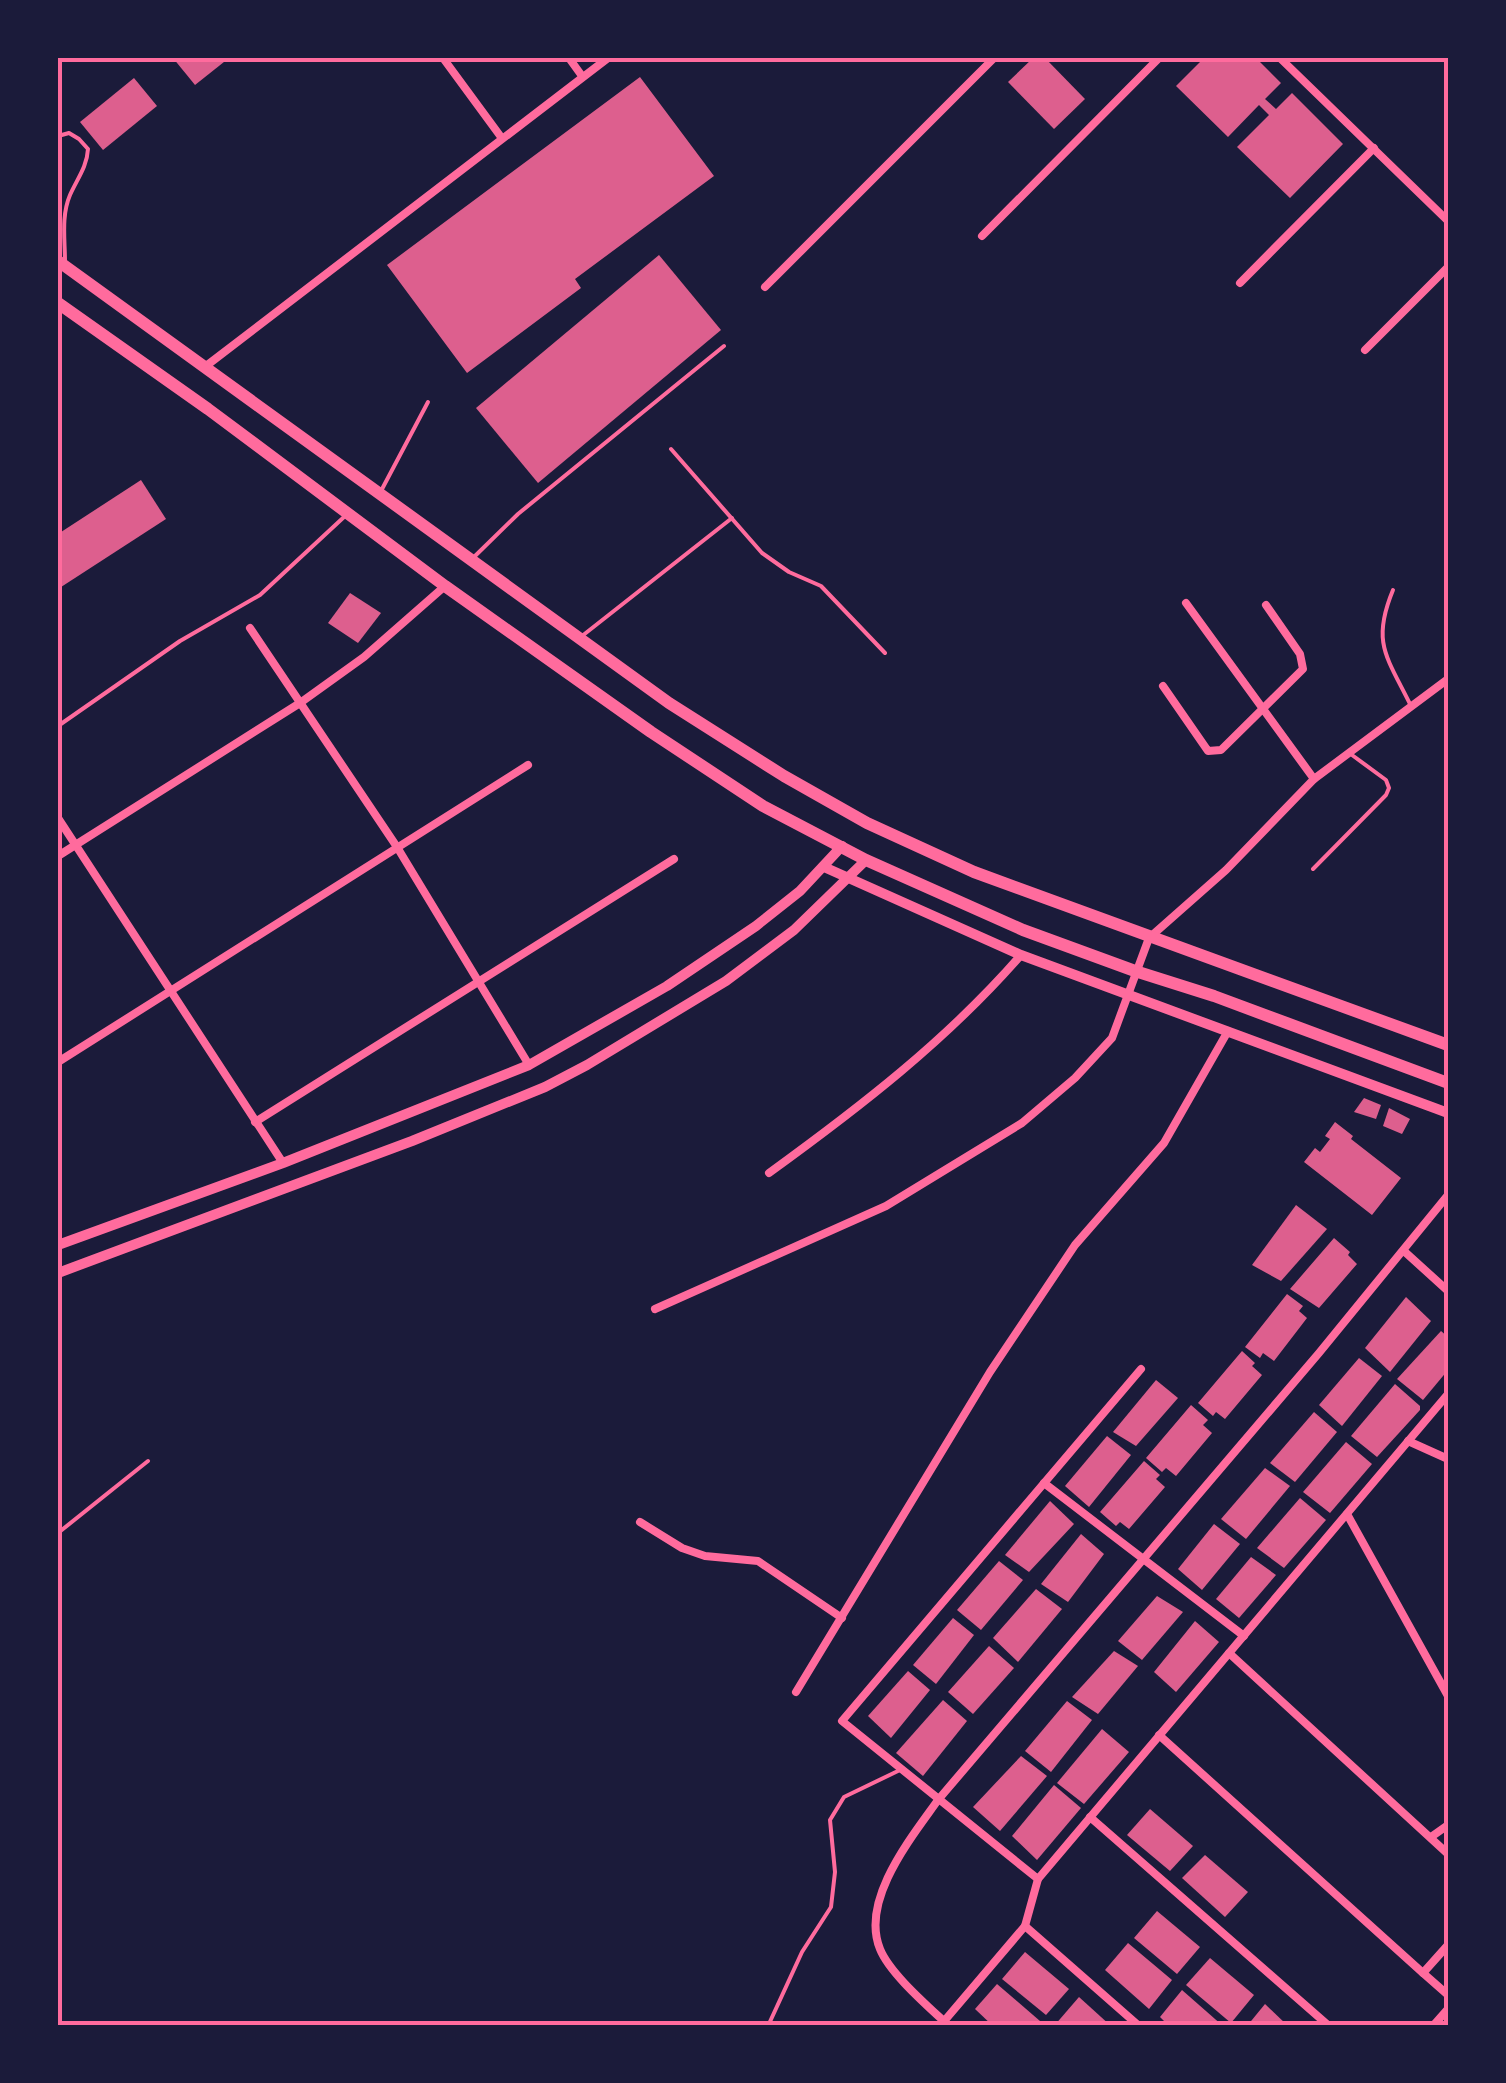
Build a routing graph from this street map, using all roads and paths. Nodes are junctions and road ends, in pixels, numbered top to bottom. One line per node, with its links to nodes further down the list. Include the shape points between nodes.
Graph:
1 (443, 58): 9 (street)
2 (569, 58): 7 (street)
3 (608, 58): 7 (street)
4 (994, 58): 16 (street)
5 (1159, 58): 12 (street)
6 (1280, 58): 10 (street)
7 (582, 76): 9 (street)
8 (58, 136): 13 (lane, via 69,133 88,148 64,216)
9 (501, 137): 20 (street)
10 (1374, 148): 11 (street); 15 (street)
11 (1448, 221)
12 (982, 236)
13 (61, 264): 20 (main road)
14 (1448, 267): 19 (street)
15 (1240, 283)
16 (765, 288)
17 (58, 303): 24 (main road)
18 (724, 346): 26 (lane, via 518,514)
19 (1365, 350)
20 (206, 366): 23 (main road)
21 (428, 402): 23 (lane)
22 (672, 449): 25 (lane)
23 (380, 493): 26 (main road)
24 (347, 514): 27 (main road); 39 (lane, via 260,595)
25 (732, 518): 32 (lane); 33 (lane, via 777,565 821,586)
26 (472, 560): 32 (main road)
27 (445, 586): 36 (street); 45 (main road, via 747,796)
28 (1393, 590): 37 (lane, via 1380,628 1382,644)
29 (1186, 602): 38 (street)
30 (1266, 605): 38 (street, via 1304,662)
31 (250, 628): 36 (street)
32 (579, 639): 53 (main road, via 718,734 867,823 974,872)
33 (884, 653)
34 (1448, 679): 37 (street)
35 (1163, 686): 38 (street, via 1208,751 1220,750)
36 (300, 704): 44 (street); 46 (street)
37 (1410, 706): 40 (street)
38 (1262, 710): 42 (street)
39 (58, 726)
40 (1348, 752): 42 (street); 51 (lane, via 1389,788)
41 (528, 765): 46 (street)
42 (1314, 780): 53 (street)
43 (58, 818): 44 (street)
44 (75, 845): 47 (street); 57 (street)
45 (842, 846): 49 (main road); 50 (street)
46 (397, 847): 56 (street); 57 (street)
47 (58, 856)
48 (674, 858): 56 (street)
49 (866, 860): 52 (street); 55 (main road)
50 (824, 867): 52 (street); 62 (street, via 712,956)
51 (1313, 869)
52 (850, 879): 54 (street); 71 (street, via 726,981 544,1087)
53 (1150, 938): 55 (street); 60 (main road)
54 (1021, 955): 58 (street); 67 (street, via 931,1048)
55 (1135, 972): 58 (street); 63 (main road)
56 (479, 982): 62 (street); 65 (street)
57 (169, 990): 61 (street); 65 (street)
58 (1127, 994): 59 (street); 73 (street, via 1112,1038 1008,1133 886,1206)
59 (1228, 1031): 64 (street); 84 (street, via 1164,1143 1075,1245 1001,1356)
60 (1448, 1046)
61 (58, 1062)
62 (530, 1065): 66 (street)
63 (1448, 1083)
64 (1448, 1113)
65 (255, 1122): 66 (street)
66 (283, 1163): 69 (street)
67 (769, 1173)
68 (1448, 1195): 70 (street)
69 (58, 1245)
70 (1404, 1252): 72 (street); 83 (street)
71 (58, 1273)
72 (1448, 1291)
73 (655, 1309)
74 (1141, 1369): 79 (street)
75 (1448, 1394): 76 (street)
76 (1408, 1441): 77 (street); 80 (street)
77 (1448, 1458)
78 (148, 1461): 82 (lane)
79 (1044, 1483): 83 (street); 90 (street, via 842,1720)
80 (1347, 1514): 85 (street); 88 (street)
81 (640, 1522): 84 (street, via 705,1556 758,1561)
82 (58, 1532)
83 (1144, 1560): 85 (street); 91 (street)
84 (842, 1618): 87 (street)
85 (1244, 1636): 86 (street)
86 (1229, 1653): 89 (street); 94 (street)
87 (796, 1692)
88 (1448, 1696)
89 (1159, 1735): 92 (street); 99 (street)
90 (900, 1770): 91 (street); 103 (lane, via 844,1797 830,1820 830,1907)
91 (938, 1800): 96 (street); 102 (street, via 881,1894 876,1931 881,1952)
92 (1090, 1817): 96 (street); 105 (street)
93 (1448, 1825): 94 (street)
94 (1430, 1837): 95 (street)
95 (1448, 1854)
96 (1038, 1879): 97 (street)
97 (1025, 1926): 102 (street); 104 (street)
98 (1448, 1945): 99 (street)
99 (1423, 1973): 100 (street)
100 (1448, 1995)
101 (1448, 2009): 106 (street)
102 (944, 2024)
103 (768, 2025)
104 (1139, 2026)
105 (1329, 2026)
106 (1433, 2026)

